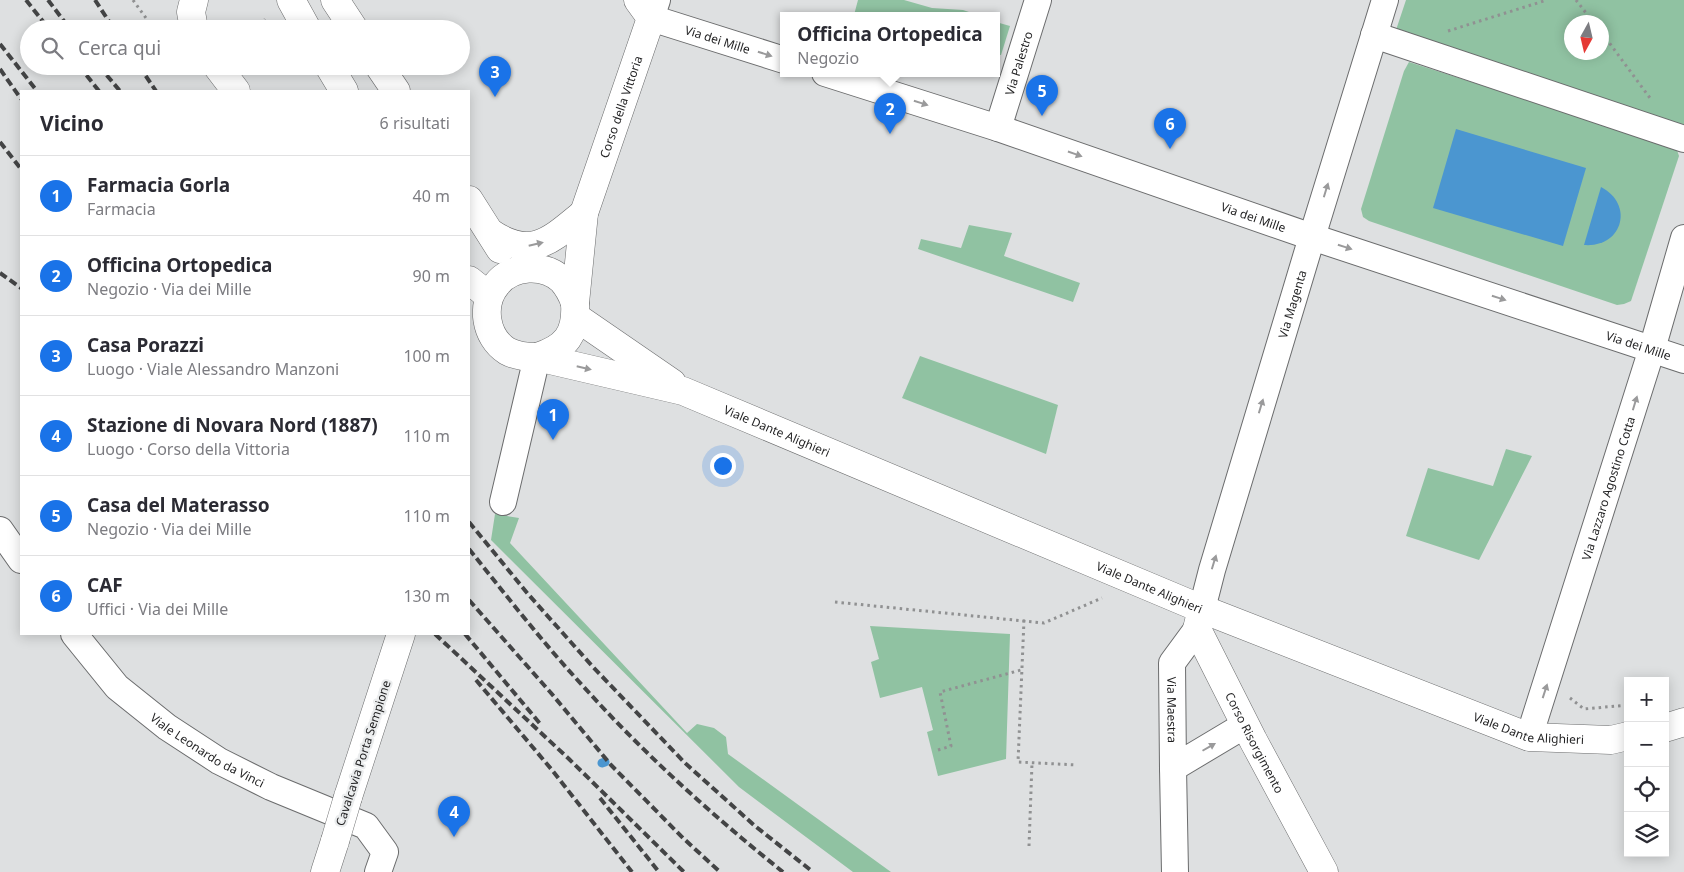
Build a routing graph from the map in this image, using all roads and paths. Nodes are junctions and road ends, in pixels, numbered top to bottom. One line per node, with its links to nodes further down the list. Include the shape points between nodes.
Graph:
1 (133, 0): 11 (path)
2 (194, 0): 12 (main road)
3 (291, 0): 13 (main road)
4 (335, 0): 14 (main road)
5 (1038, 0): 27 (street, Via Palestro)
6 (1386, 0): 16 (street, Via Magenta)
7 (1547, 0): 15 (path)
8 (1576, 0): 10 (path)
9 (649, 6): 18 (street, Via dei Mille, one-way to 18); 30 (main road, Corso della Vittoria)
10 (1588, 15)
11 (147, 20)
12 (193, 20)
13 (303, 20)
14 (348, 20)
15 (1447, 31)
16 (1374, 35): 28 (street); 32 (street, Via Magenta, one-way to 16)
17 (1609, 43): 26 (path)
18 (780, 58)
19 (224, 75): 23 (main road)
20 (334, 75): 24 (main road)
21 (385, 75): 25 (main road)
22 (837, 77): 27 (street, Via dei Mille, one-way to 27)
23 (235, 90)
24 (343, 90)
25 (395, 90)
26 (1652, 101)
27 (998, 128): 32 (street, Via dei Mille, one-way to 32)
28 (1684, 139)
29 (470, 202): 31 (main road)
30 (584, 213): 31 (main road, one-way to 30, via 505,243 538,245 553,238); 35 (main road, Corso della Vittoria)
31 (491, 233): 34 (main road, via 504,260)
32 (1312, 237): 36 (street, Via dei Mille, one-way to 36); 45 (street, Via Magenta, one-way to 32)
33 (1684, 238): 36 (street, Via Lazzaro Agostino Cotta)
34 (485, 287): 35 (main road, via 521,269 549,271 570,290); 37 (main road, via 488,326 495,340 507,351)
35 (576, 310): 37 (main road, via 572,331 564,344 552,353); 39 (main road)
36 (1652, 349): 38 (street, Via dei Mille); 56 (street, Via Lazzaro Agostino Cotta, one-way to 36)
37 (537, 357): 39 (main road, one-way to 39); 40 (street)
38 (1684, 360)
39 (683, 391): 45 (main road, Viale Dante Alighieri)
40 (503, 502)
41 (0, 530): 42 (street)
42 (20, 559)
43 (1107, 596): 46 (path, via 1044,623)
44 (835, 602): 46 (path)
45 (1200, 619): 53 (main road, Corso Risorgimento); 56 (main road, Viale Dante Alighieri); 60 (street, Via Maestra, via 1172,663)
46 (1023, 621): 49 (path)
47 (75, 635): 63 (street, Viale Leonardo da Vinci, via 117,687 168,727 271,788 368,829 385,852)
48 (401, 635): 62 (main road, Cavalcavia Porta Sempione, bridge)
49 (1022, 670): 57 (path, via 940,692 951,746); 58 (path, via 1018,762)
50 (1566, 697): 51 (path, via 1584,709)
51 (1624, 705)
52 (1684, 722): 54 (main road)
53 (1245, 725): 60 (street, one-way to 53); 65 (main road, Corso Risorgimento)
54 (1669, 727)
55 (1624, 737): 56 (main road, Viale Dante Alighieri, via 1611,740)
56 (1529, 738)
57 (938, 750)
58 (1032, 763): 59 (path); 61 (path)
59 (1077, 765)
60 (1173, 768): 64 (street, Via Maestra)
61 (1029, 846)
62 (325, 872)
63 (378, 872)
64 (1175, 872)
65 (1324, 872)

